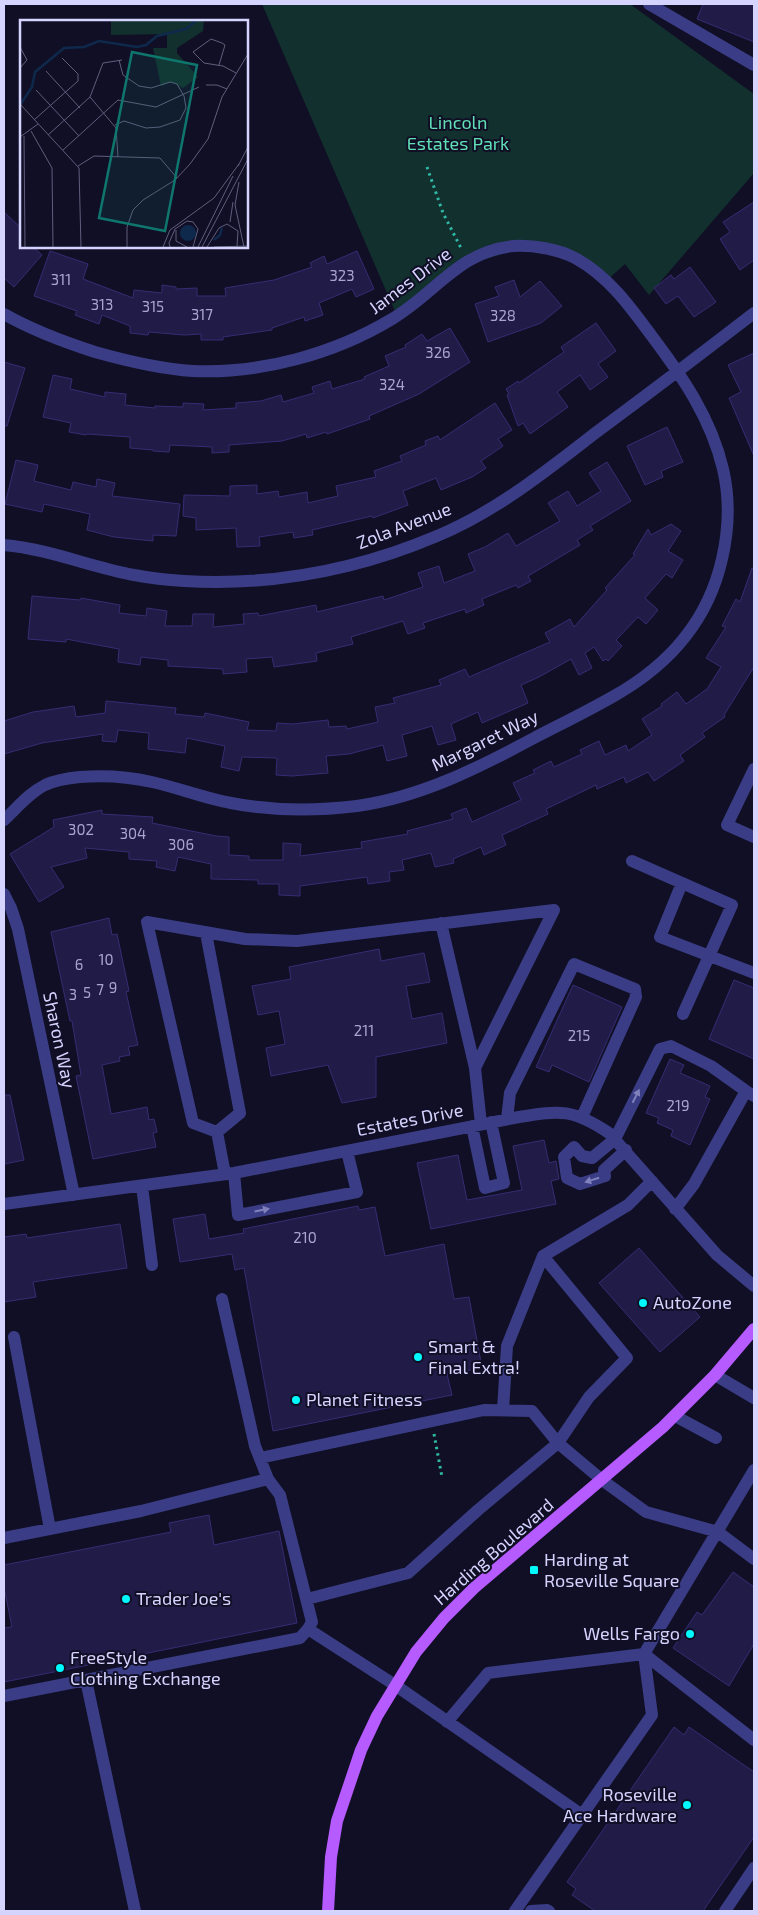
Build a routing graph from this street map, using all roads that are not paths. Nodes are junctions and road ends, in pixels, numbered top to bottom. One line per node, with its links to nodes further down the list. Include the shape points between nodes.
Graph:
1 (649, 4): 2 (street)
2 (754, 66)
3 (754, 313): 5 (street, Zola Avenue)
4 (4, 314): 5 (street, James Drive, via 44,334 120,359 156,367 227,371 298,358 367,333 423,297 468,260 491,250 518,246 571,256 592,270 620,293)
5 (678, 371): 6 (street, Zola Avenue, via 536,478 488,509 438,536 329,571 279,579 183,581 134,575 33,549); 8 (street, Margaret Way, via 712,433 723,469 728,504 726,545 717,580 701,615 678,647 650,674 481,766 442,783 362,805 324,809 234,804 136,778 91,776 48,784)
6 (4, 545)
7 (754, 769): 9 (street, via 727,825)
8 (4, 820)
9 (754, 837)
10 (632, 861): 11 (street)
11 (682, 882): 15 (street, via 732,904); 15 (street, via 660,937)
12 (4, 894): 30 (street, Sharon Way, via 18,930)
13 (441, 923): 14 (street, via 298,941 245,939); 18 (street); 18 (street, via 554,910)
14 (206, 933): 23 (street, via 240,1113); 23 (street, via 147,922 192,1123)
15 (710, 955): 16 (street); 17 (street)
16 (754, 973)
17 (683, 1014)
18 (475, 1068): 22 (street)
19 (750, 1094): 24 (street, one-way to 19, via 660,1049 671,1046 711,1066); 32 (street, via 694,1184)
20 (582, 1117): 21 (street, Estates Drive, via 549,1112); 21 (street, via 636,997 635,989 574,964 510,1093); 24 (street, Estates Drive)
21 (507, 1119): 22 (street, Estates Drive)
22 (482, 1124): 26 (street, Estates Drive)
23 (217, 1132): 27 (street)
24 (615, 1139): 25 (street, Estates Drive); 25 (street, one-way to 24, via 604,1170 605,1176 580,1184 567,1178 564,1157 574,1147 582,1156 592,1158)
25 (626, 1150): 28 (street, Estates Drive)
26 (347, 1151): 27 (street, Estates Drive); 27 (street, one-way to 26, via 238,1214 357,1192)
27 (230, 1174): 29 (street, Estates Drive)
28 (652, 1181): 32 (street, Estates Drive); 33 (street, via 628,1205)
29 (142, 1186): 30 (street, Estates Drive); 34 (street)
30 (74, 1195): 31 (street, Estates Drive)
31 (4, 1204)
32 (675, 1208): 35 (street, Estates Drive, via 717,1256)
33 (543, 1256): 41 (street, via 507,1346); 44 (street, via 627,1358 590,1397)
34 (152, 1264)
35 (754, 1286)
36 (222, 1299): 45 (street)
37 (754, 1329): 39 (main road, Harding Boulevard)
38 (14, 1337): 49 (street)
39 (715, 1375): 40 (street); 42 (main road, Harding Boulevard)
40 (754, 1398)
41 (503, 1410): 44 (street, via 532,1411); 45 (street, via 484,1410)
42 (675, 1416): 43 (street); 48 (main road, Harding Boulevard)
43 (716, 1438)
44 (558, 1443): 48 (street); 53 (street, via 408,1574)
45 (260, 1458): 47 (street)
46 (754, 1470): 50 (street)
47 (268, 1480): 49 (street, via 141,1512); 53 (street, via 280,1495)
48 (602, 1480): 50 (street, via 646,1512); 57 (main road, Harding Boulevard, via 468,1594 416,1652)
49 (50, 1529): 51 (street)
50 (718, 1532): 52 (street); 55 (street)
51 (4, 1538)
52 (754, 1559)
53 (307, 1598): 54 (street, via 312,1622)
54 (308, 1629): 56 (street, via 300,1638); 57 (street)
55 (644, 1654): 59 (street, via 488,1673); 60 (street); 61 (street, via 652,1715)
56 (86, 1680): 58 (street); 63 (street)
57 (395, 1685): 59 (street); 64 (main road, Harding Boulevard, via 361,1750 337,1821)
58 (4, 1696)
59 (447, 1722): 61 (street)
60 (754, 1740)
61 (582, 1815): 65 (street)
62 (754, 1868): 68 (street)
63 (136, 1911)
64 (328, 1911)
65 (515, 1911)
66 (531, 1911): 67 (street)
67 (549, 1911)
68 (725, 1911)

